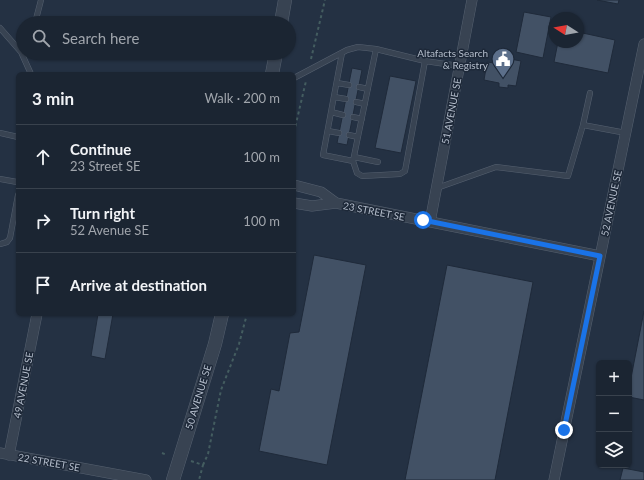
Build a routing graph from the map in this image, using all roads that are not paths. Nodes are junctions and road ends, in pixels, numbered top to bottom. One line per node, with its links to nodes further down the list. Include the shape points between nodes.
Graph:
1 (41, 0): 4 (lane)
2 (286, 0): 5 (street)
3 (472, 0): 14 (street, 51 AVENUE SE)
4 (37, 16)
5 (283, 16)
6 (0, 28): 7 (lane)
7 (16, 44)
8 (644, 44): 35 (street, 52 AVENUE SE)
9 (376, 49): 10 (lane, via 352,48); 13 (lane); 21 (lane)
10 (342, 53): 17 (lane); 18 (lane)
11 (26, 60): 15 (lane)
12 (275, 60): 16 (street)
13 (425, 61): 14 (lane); 39 (lane, via 405,171 400,174 362,176 358,173)
14 (459, 66): 44 (street, 51 AVENUE SE)
15 (30, 72)
16 (272, 72)
17 (296, 77)
18 (337, 83): 19 (lane); 23 (lane)
19 (349, 86)
20 (359, 87): 21 (lane)
21 (368, 89): 26 (lane)
22 (590, 93): 31 (lane)
23 (334, 97): 24 (lane); 27 (lane)
24 (346, 99)
25 (356, 102): 26 (lane)
26 (365, 104): 30 (lane)
27 (331, 112): 28 (lane); 32 (lane)
28 (343, 115)
29 (353, 117): 30 (lane)
30 (362, 120): 38 (lane)
31 (583, 125): 35 (lane); 44 (lane, via 568,176 496,167)
32 (328, 131): 34 (lane); 39 (lane, via 323,155)
33 (0, 133): 37 (lane)
34 (339, 133)
35 (626, 133): 50 (street, 52 AVENUE SE)
36 (349, 135): 38 (lane)
37 (16, 137)
38 (358, 137): 39 (lane)
39 (354, 159): 40 (lane)
40 (378, 162)
41 (0, 179): 42 (lane)
42 (16, 182)
43 (296, 186): 46 (street, 23 STREET SE, via 321,192)
44 (436, 189): 48 (street, 51 AVENUE SE)
45 (296, 203): 46 (street, 23 STREET SE, via 312,206)
46 (336, 203): 48 (street, 23 STREET SE)
47 (16, 206): 49 (lane, via 10,238)
48 (430, 222): 50 (street, 23 STREET SE)
49 (0, 244)
50 (600, 256): 56 (street, 52 AVENUE SE)
51 (37, 316): 53 (street, 49 AVENUE SE)
52 (222, 316): 55 (street, 50 AVENUE SE)
53 (5, 454): 54 (street, 22 STREET SE)
54 (146, 480)
55 (173, 480)
56 (554, 480)

